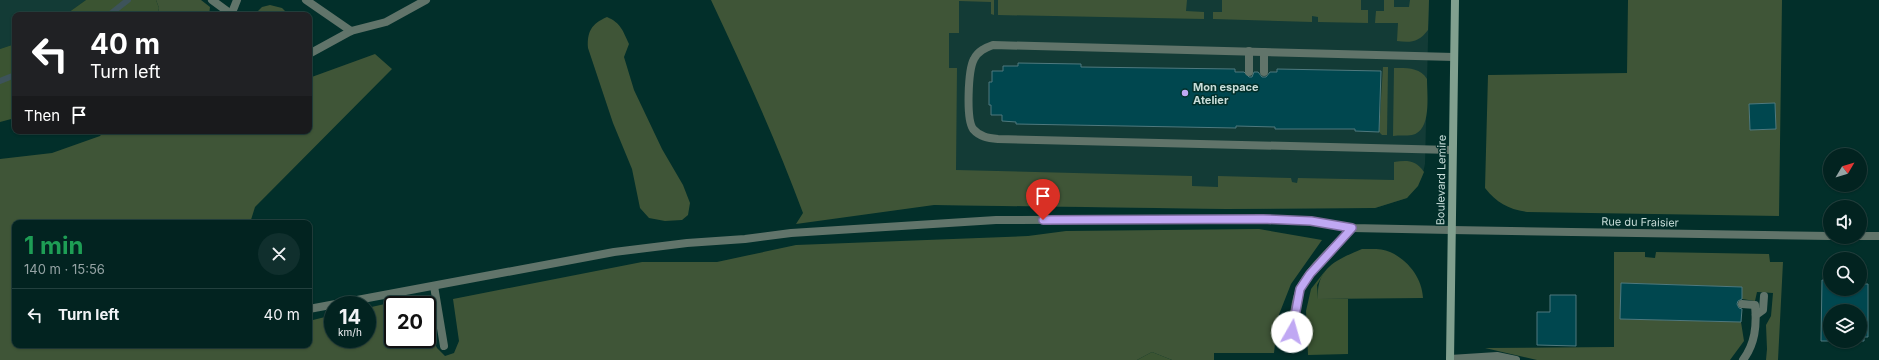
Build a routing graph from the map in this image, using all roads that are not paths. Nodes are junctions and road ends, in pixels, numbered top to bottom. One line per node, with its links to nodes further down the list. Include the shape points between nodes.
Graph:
1 (212, 0): 6 (street)
2 (237, 0): 7 (street)
3 (306, 0): 8 (street)
4 (426, 0): 8 (street, via 386,22)
5 (1455, 0): 12 (main road, Boulevard Lemire)
6 (227, 12)
7 (232, 12)
8 (351, 31): 9 (street)
9 (312, 52)
10 (1249, 52): 11 (street); 13 (street); 15 (street, via 993,45 979,52 971,66 969,119 973,129 982,136 998,139)
11 (1264, 52): 12 (street); 14 (street)
12 (1454, 57): 15 (main road, Boulevard Lemire)
13 (1249, 72)
14 (1264, 72)
15 (1452, 150): 17 (main road, Boulevard Lemire)
16 (1352, 228): 17 (street, Rue du Fraisier); 21 (street, Rue du Fraisier, via 1311,221 1263,219 996,220 791,233 687,243 614,252); 27 (street, via 1310,274 1300,289)
17 (1450, 230): 18 (street, Rue du Fraisier); 28 (main road, Boulevard Lemire)
18 (1823, 236)
19 (1867, 236): 20 (street)
20 (1879, 236)
21 (434, 286): 24 (street, Rue du Fraisier); 26 (street)
22 (1764, 296): 25 (street, via 1763,310)
23 (1742, 304): 25 (street, via 1755,305)
24 (312, 308)
25 (1756, 315): 30 (street, via 1750,350)
26 (444, 346)
27 (1291, 347)
28 (1450, 359): 29 (street, via 1497,356)
29 (1516, 360)
30 (1743, 360)

